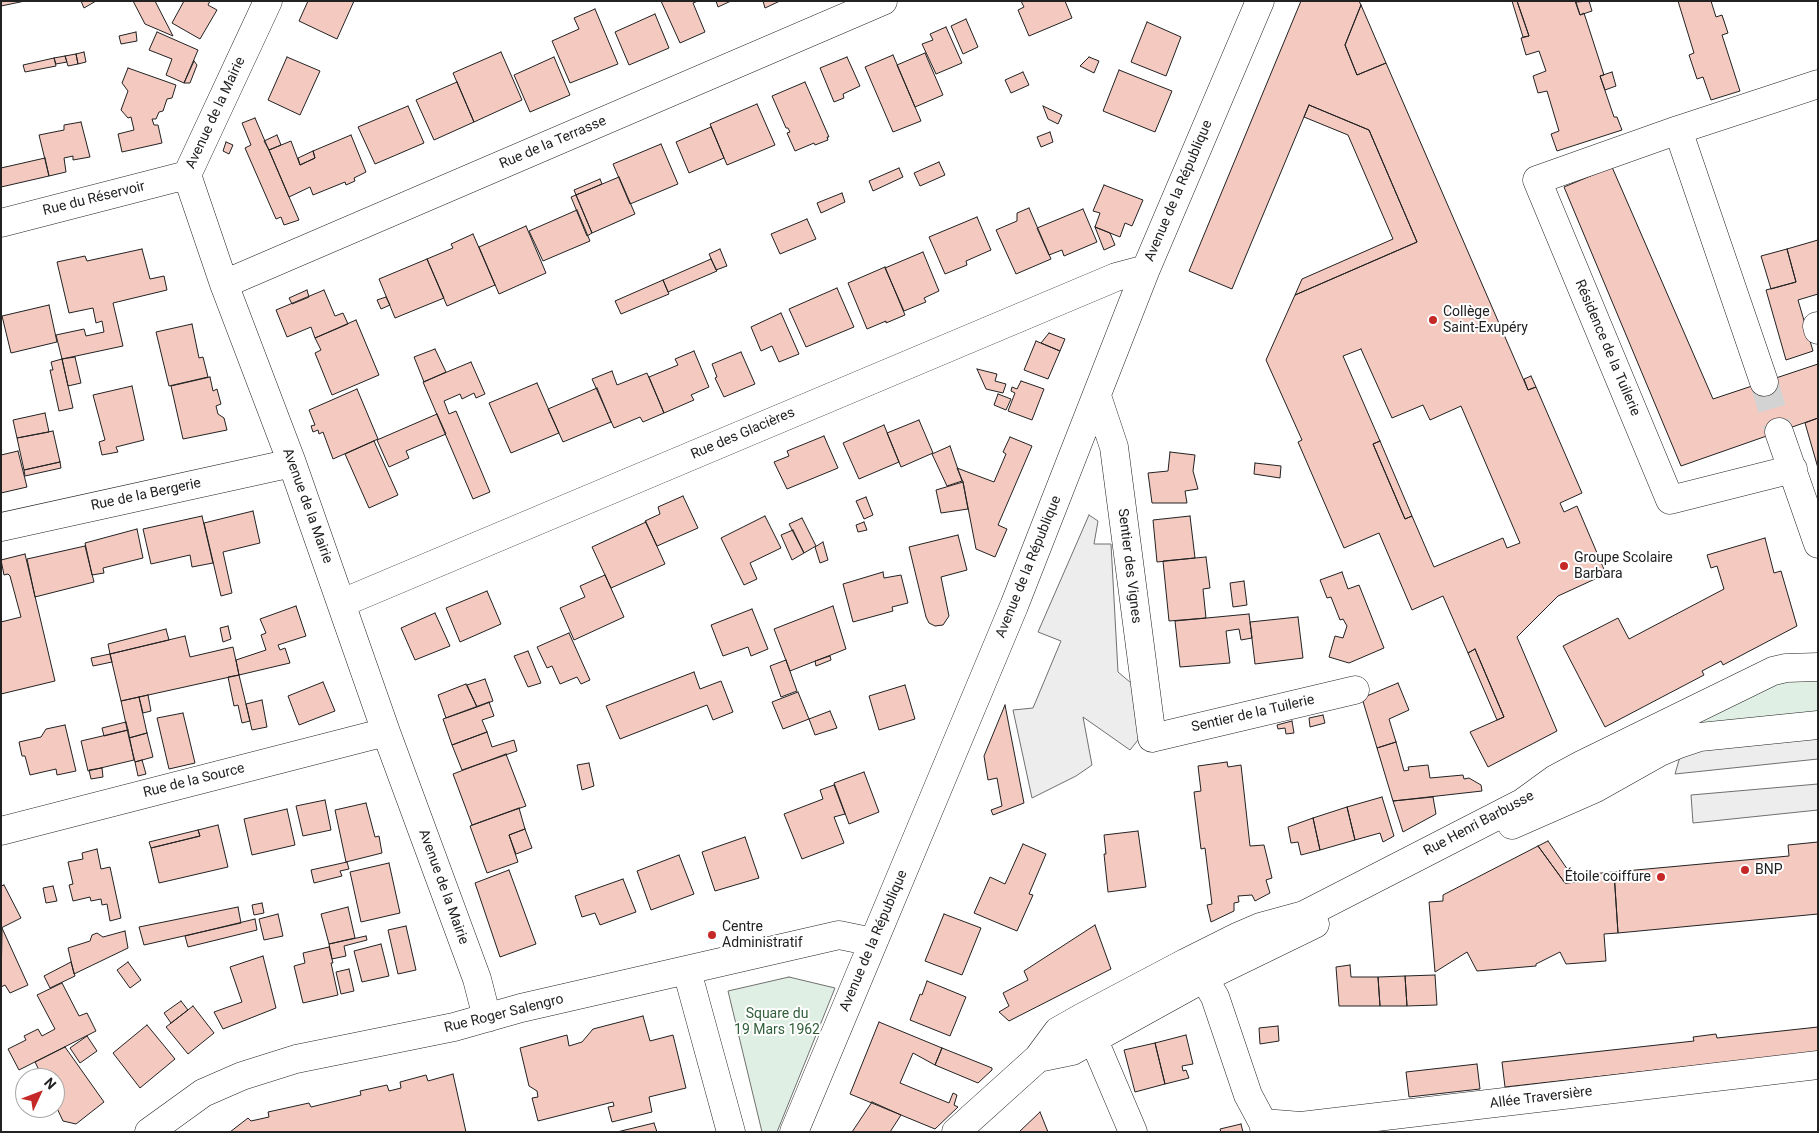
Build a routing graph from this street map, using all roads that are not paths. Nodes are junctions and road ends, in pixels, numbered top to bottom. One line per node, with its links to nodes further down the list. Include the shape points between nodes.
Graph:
1 (252, 1): 5 (street)
2 (268, 1): 5 (street, Avenue de la Mairie)
3 (883, 1): 11 (street, Rue de la Terrasse)
4 (1260, 1): 10 (street, Avenue de la République)
5 (254, 33): 8 (street, Avenue de la Mairie)
6 (1818, 84): 7 (street, Résidence de la Tuilerie)
7 (1678, 130): 12 (street); 16 (street, Résidence de la Tuilerie, via 1537,180 1670,500)
8 (187, 176): 9 (street, Rue du Réservoir); 11 (street, Avenue de la Mairie)
9 (1, 223)
10 (1146, 269): 13 (street, Avenue de la République); 19 (street, Rue des Glacières, via 1116,277)
11 (224, 284): 15 (street, Avenue de la Mairie)
12 (1764, 382)
13 (1097, 396): 24 (street, Sentier des Vignes, via 1114,447); 26 (street, Avenue de la République, via 1014,606)
14 (1779, 432): 16 (street)
15 (292, 463): 17 (street, Rue de la Bergerie); 19 (street, Avenue de la Mairie)
16 (1793, 469): 18 (street)
17 (1, 526)
18 (1818, 544)
19 (342, 604): 23 (street, Avenue de la Mairie)
20 (1818, 667): 27 (street, Rue Henri Barbusse, via 1772,671 1581,765 1522,803 1304,914 1260,927)
21 (1355, 690): 24 (street, Sentier de la Tuilerie)
22 (1818, 726): 27 (street, Rue Henri Barbusse, via 1700,737 1679,744 1594,789)
23 (386, 732): 25 (street, Rue de la Source); 29 (street, Avenue de la Mairie, via 478,979)
24 (1152, 738)
25 (1, 831)
26 (873, 942): 28 (street, Rue Roger Salengro, via 840,935); 36 (street, Avenue de la République)
27 (1198, 969): 30 (street, Rue Henri Barbusse); 31 (street, Rue Henri Barbusse, via 1058,1031); 33 (street, via 1215,998 1248,1095)
28 (687, 971): 29 (street, Rue Roger Salengro); 35 (street)
29 (488, 1018): 34 (street, Rue Roger Salengro, via 296,1059 242,1076 203,1093)
30 (1093, 1038): 31 (street, Rue Henri Barbusse, via 1072,1051); 38 (street)
31 (1038, 1058): 37 (street, Rue Henri Barbusse)
32 (1818, 1065): 33 (street, Allée Traversière)
33 (1269, 1129)
34 (149, 1132)
35 (731, 1132)
36 (794, 1132)
37 (956, 1132)
38 (1133, 1132)

